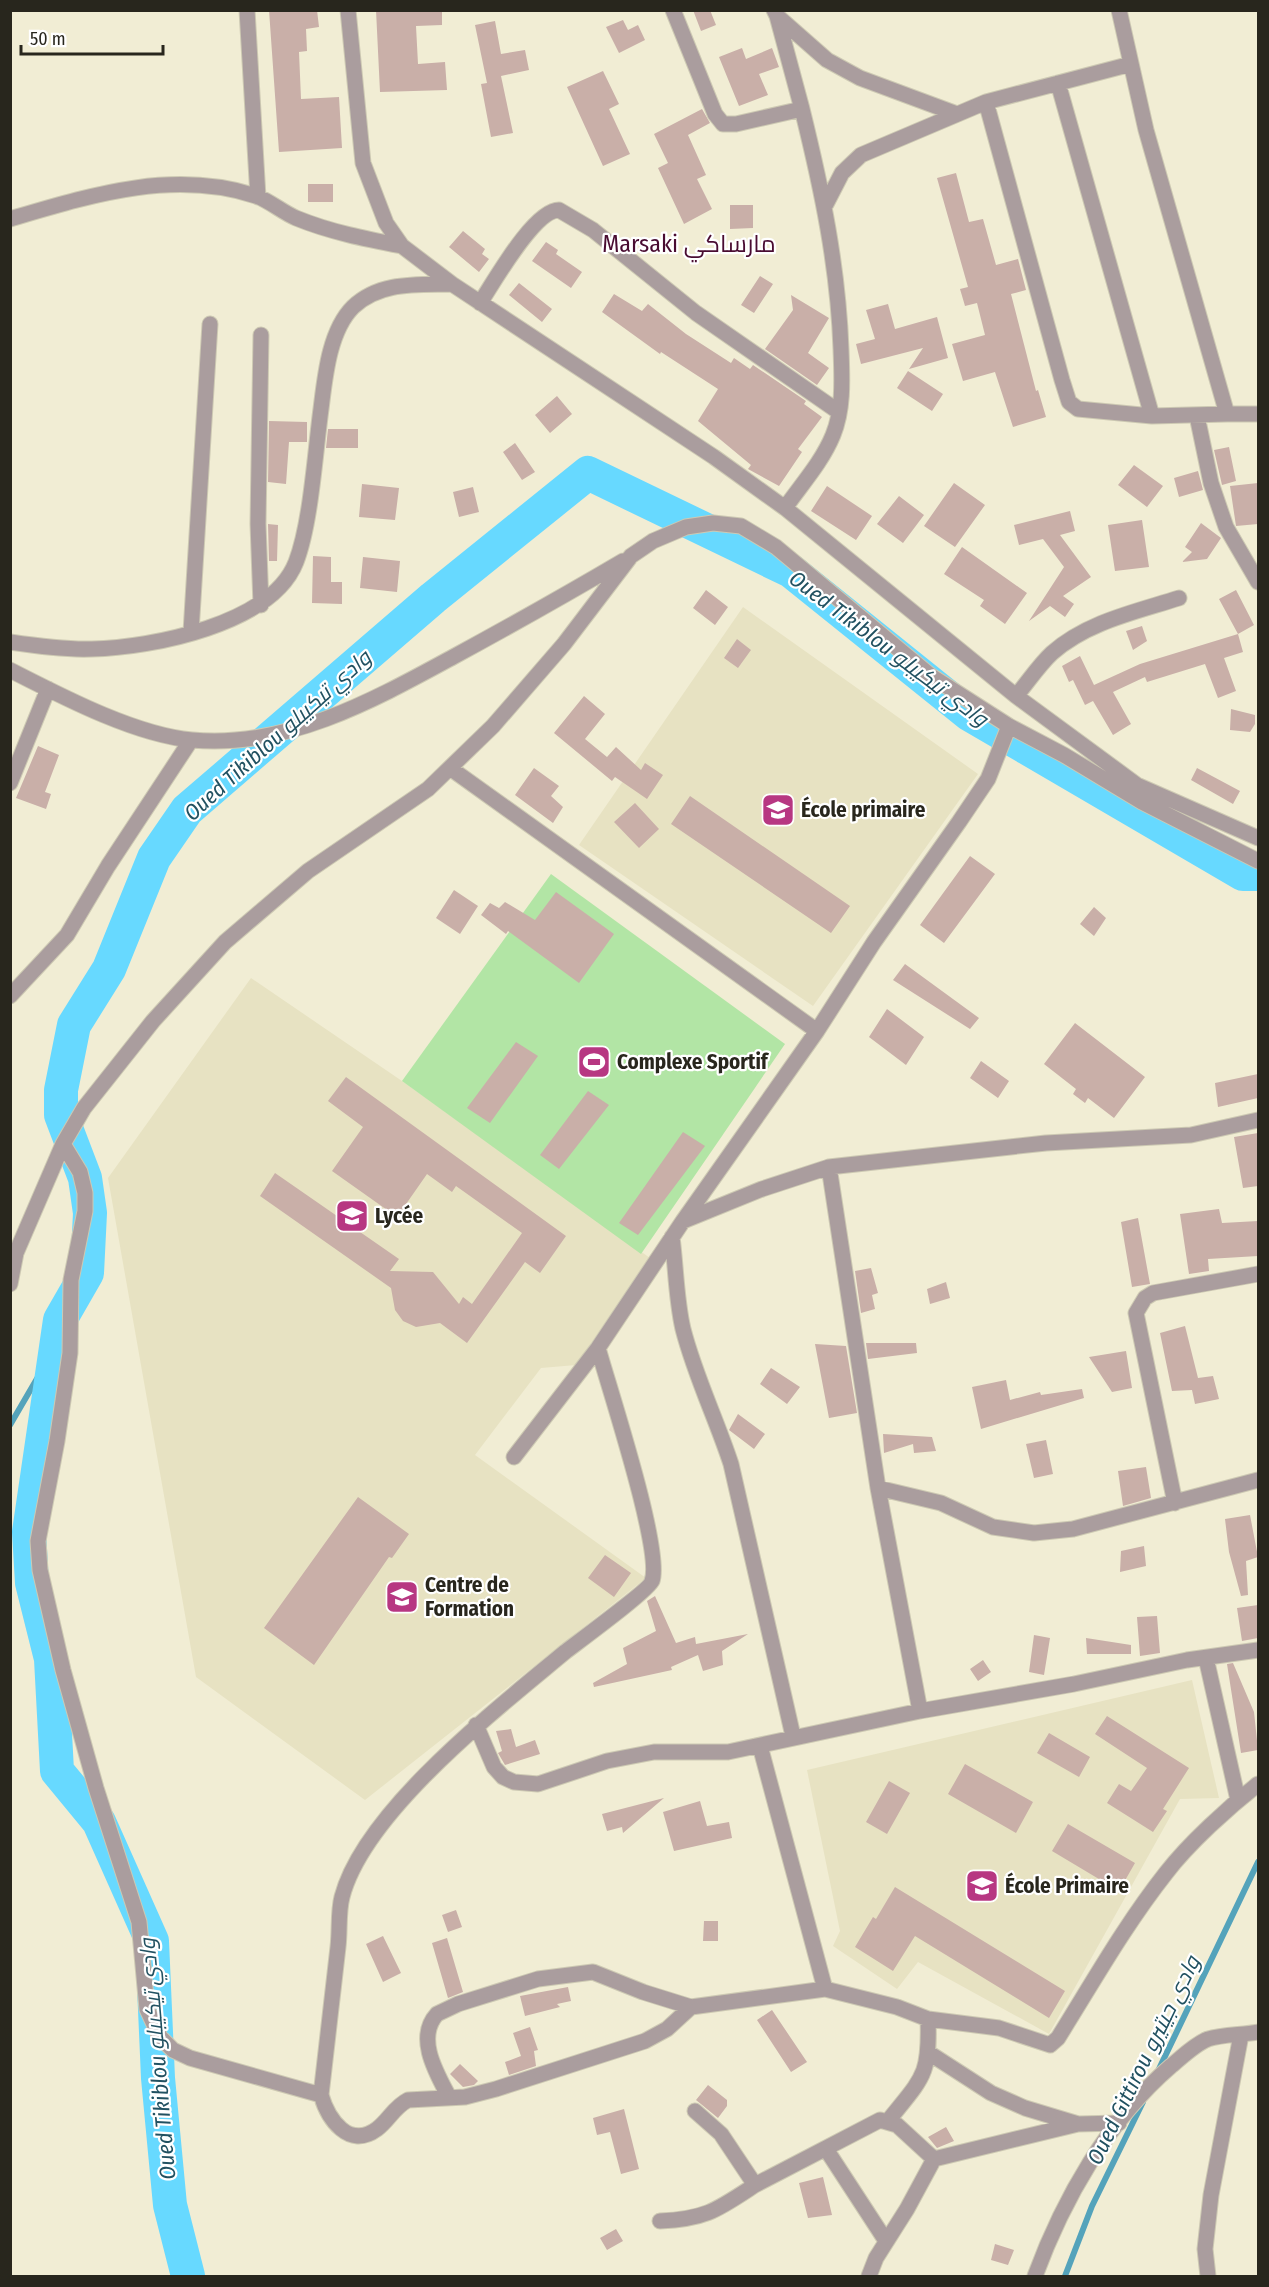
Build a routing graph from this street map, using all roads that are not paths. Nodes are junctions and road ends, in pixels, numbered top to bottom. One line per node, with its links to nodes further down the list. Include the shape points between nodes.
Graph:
1 (247, 10): 11 (street)
2 (348, 10): 14 (street, via 363,163 386,224)
3 (673, 10): 9 (street, via 715,114 723,124)
4 (1119, 10): 6 (street)
5 (775, 13): 9 (street); 10 (street, via 827,60 860,78)
6 (1131, 64): 7 (street); 20 (street)
7 (1058, 83): 8 (street); 22 (street)
8 (986, 102): 10 (street); 22 (street, via 1069,402 1073,408 1087,411)
9 (802, 109): 12 (street)
10 (957, 114): 12 (street, via 861,155 842,173)
11 (258, 197): 13 (street, via 212,186 174,184 115,190); 14 (street, via 295,217 351,236)
12 (826, 204): 19 (street, via 840,313)
13 (10, 219)
14 (402, 246): 15 (street)
15 (452, 284): 16 (street); 29 (street, via 410,285 373,293 353,307 336,334 296,562 285,582)
16 (480, 303): 19 (street, via 530,230 543,215 559,210 593,230 696,313); 24 (street)
17 (210, 324): 30 (street)
18 (261, 335): 29 (street)
19 (839, 412): 24 (street, via 825,451)
20 (1227, 414): 21 (street); 23 (street)
21 (1258, 414)
22 (1152, 416): 23 (street)
23 (1197, 416): 26 (street, via 1211,483 1226,527)
24 (785, 508): 34 (street)
25 (631, 556): 35 (street, via 653,541 686,527 713,523 741,526 776,547 931,676); 36 (street, via 410,681 335,717 272,734); 37 (street, via 564,644 493,726)
26 (1254, 568): 27 (street)
27 (1258, 582)
28 (1179, 598): 34 (street, via 1093,626 1071,638 1051,654)
29 (261, 604): 30 (street)
30 (191, 632): 31 (street, via 153,643 92,649)
31 (10, 642)
32 (10, 670): 33 (street)
33 (48, 690): 36 (street, via 140,728); 38 (street)
34 (1016, 696): 39 (street, via 1137,785)
35 (1010, 726): 40 (street, via 1183,826); 42 (street, via 988,779)
36 (191, 740): 41 (street, via 67,935)
37 (450, 768): 42 (street); 44 (street, via 428,789 308,871 225,942 153,1021 84,1108)
38 (10, 783)
39 (1258, 838)
40 (1258, 861)
41 (10, 996)
42 (817, 1031): 46 (street)
43 (1258, 1120): 45 (street, via 1191,1135 1046,1143)
44 (63, 1144): 49 (street, via 16,1252); 69 (street, via 80,1172 85,1210 71,1280 70,1353 42,1510 39,1560 63,1670 139,1922 147,2008 152,2023 173,2050)
45 (829, 1167): 46 (street); 53 (street)
46 (683, 1221): 47 (street)
47 (672, 1237): 50 (street); 59 (street, via 683,1328 731,1464)
48 (1258, 1274): 54 (street, via 1153,1293 1136,1313)
49 (10, 1284)
50 (598, 1348): 51 (street); 58 (street, via 650,1534 652,1582)
51 (513, 1457)
52 (1258, 1480): 54 (street)
53 (878, 1488): 54 (street, via 941,1503 993,1527 1034,1533 1073,1529); 57 (street)
54 (1175, 1503)
55 (1258, 1650): 56 (street)
56 (1206, 1658): 57 (street); 62 (street)
57 (920, 1711): 59 (street)
58 (476, 1725): 60 (street, via 494,1767 503,1777 526,1785 607,1761 654,1752 728,1752); 69 (street, via 393,1810 355,1862 342,1898)
59 (793, 1736): 60 (street)
60 (760, 1746): 63 (street)
61 (1258, 1784): 62 (street)
62 (1238, 1800): 65 (street, via 1167,1871 1054,2042 1044,2045 999,2028)
63 (825, 1989): 64 (street); 65 (street)
64 (691, 2007): 70 (street, via 667,2029 645,2041 496,2089); 70 (street, via 593,1972 538,1978 458,2004 437,2014 430,2028 431,2061)
65 (928, 2019): 68 (street)
66 (1258, 2032): 67 (street)
67 (1241, 2035): 73 (street, via 1208,2039 1186,2053 1146,2087); 82 (street, via 1211,2195 1205,2248)
68 (929, 2053): 72 (street, via 921,2079); 74 (street, via 991,2092 1025,2108)
69 (321, 2095): 70 (street, via 326,2113 340,2131 353,2135 378,2128 408,2100)
70 (449, 2097)
71 (694, 2111): 77 (street, via 720,2134)
72 (888, 2121): 75 (street, via 880,2120); 76 (street)
73 (1119, 2123): 74 (street); 81 (street, via 1050,2234)
74 (1078, 2124): 76 (street)
75 (826, 2149): 77 (street); 79 (street)
76 (934, 2159): 79 (street)
77 (755, 2185): 78 (street, via 714,2212)
78 (660, 2221)
79 (886, 2241): 80 (street)
80 (869, 2277)
81 (1035, 2277)
82 (1208, 2277)

